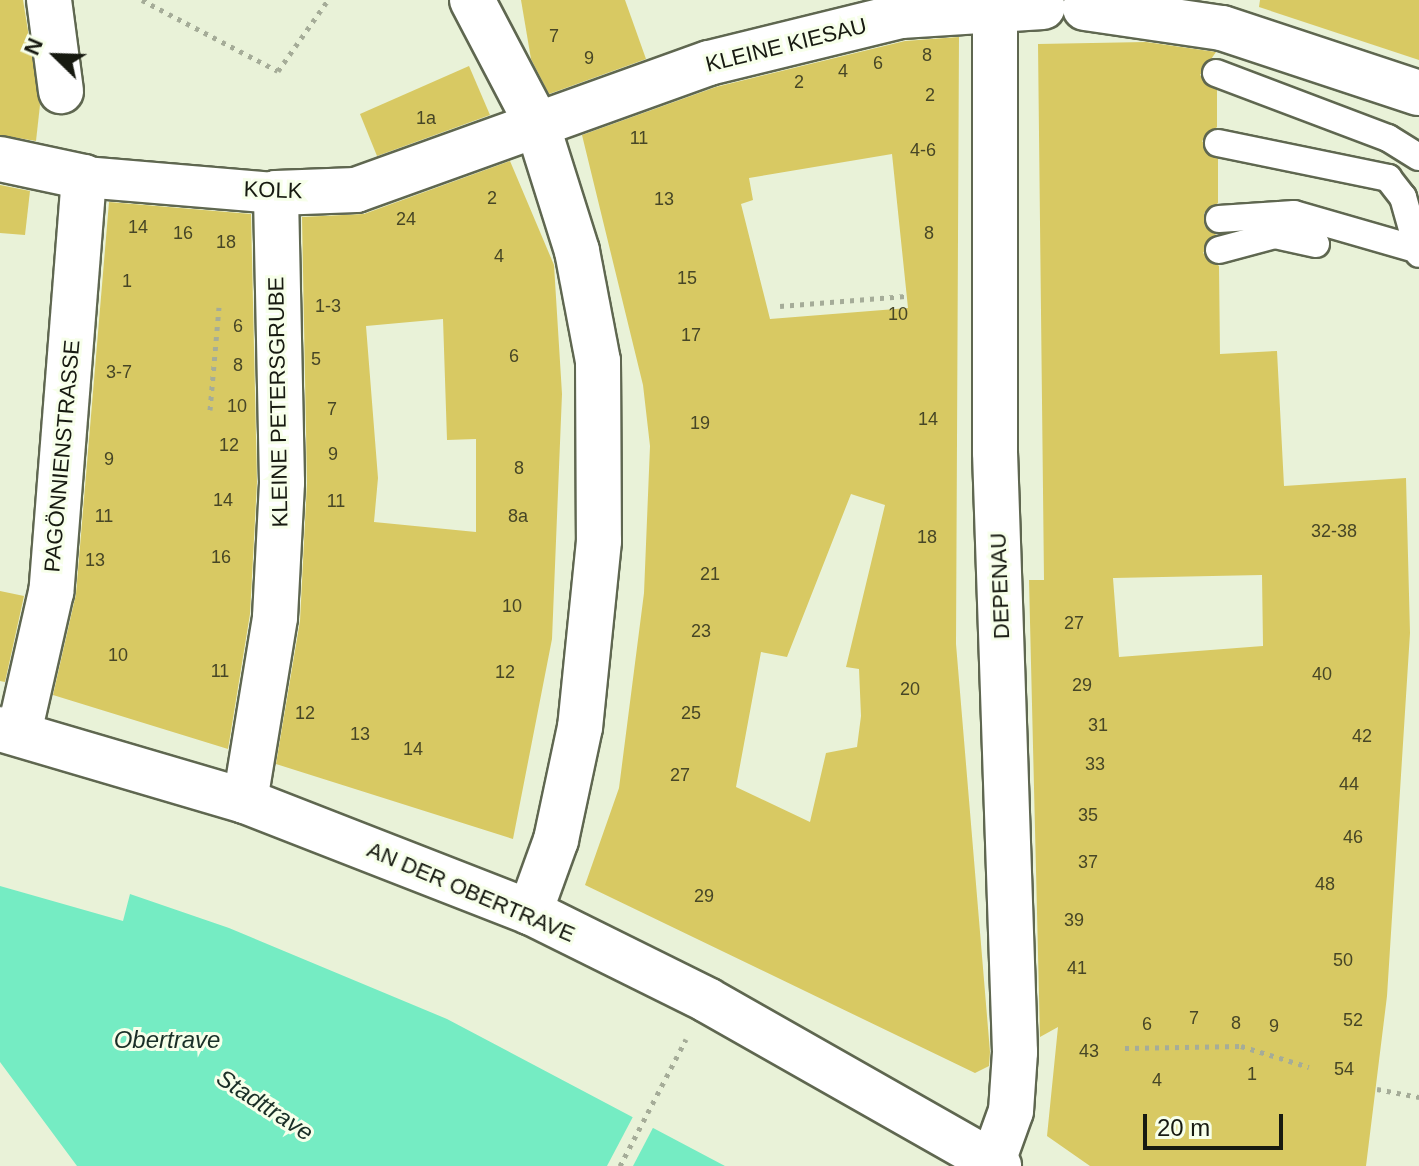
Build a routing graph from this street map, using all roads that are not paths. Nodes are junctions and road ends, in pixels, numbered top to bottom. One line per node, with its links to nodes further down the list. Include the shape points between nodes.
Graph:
1 (49, 0): 5 (street)
2 (472, 0): 7 (street)
3 (1036, 6): 6 (street, KLEINE KIESAU, via 1222,28); 7 (street, KLEINE KIESAU, via 901,16 709,63); 20 (street, DEPENAU, via 995,452 1015,1052 1011,1111)
4 (1216, 73): 9 (lane, via 1388,138)
5 (61, 91)
6 (1419, 93)
7 (537, 124): 12 (street, KOLK, via 356,190); 19 (street, via 577,251 598,361 601,427 599,541 580,727 556,840)
8 (1218, 143): 16 (lane, via 1388,178 1403,197)
9 (1419, 157)
10 (0, 159): 11 (street, KOLK)
11 (84, 177): 12 (street, KOLK); 17 (street, PAGÖNNIENSTRASSE, via 51,592)
12 (276, 193): 18 (street, KLEINE PETERSGRUBE, via 282,497 275,617)
13 (1219, 219): 16 (lane, via 1294,214)
14 (1316, 244): 15 (lane, via 1275,235)
15 (1219, 250)
16 (1419, 252)
17 (10, 731): 18 (street, AN DER OBERTRAVE)
18 (245, 801): 19 (street, AN DER OBERTRAVE)
19 (530, 912): 20 (street, AN DER OBERTRAVE, via 707,1000)
20 (996, 1164)

